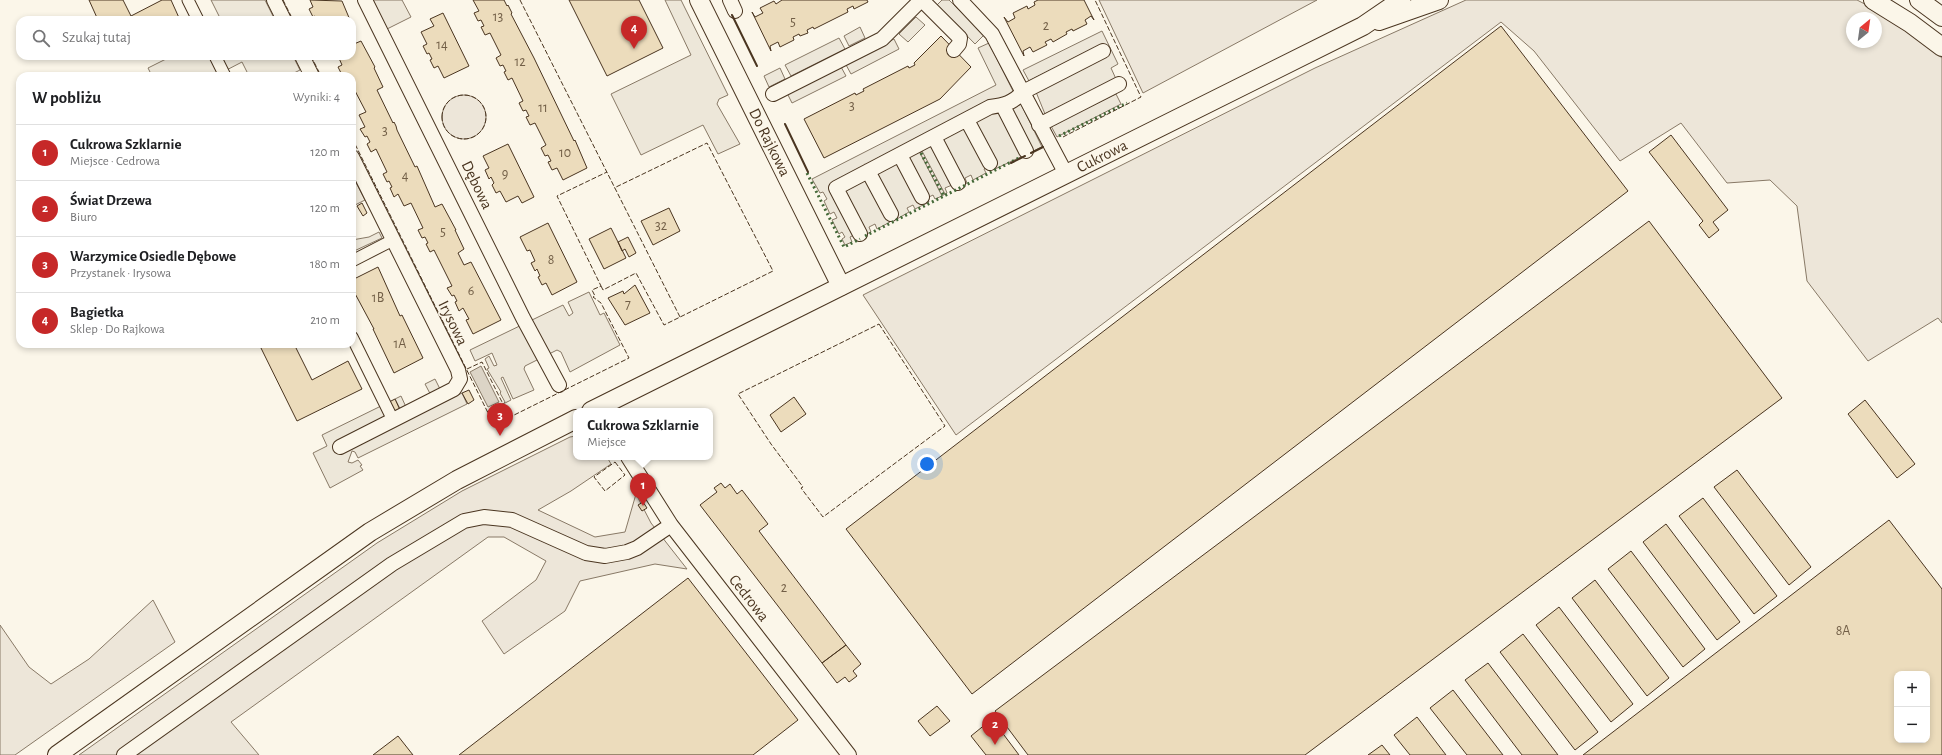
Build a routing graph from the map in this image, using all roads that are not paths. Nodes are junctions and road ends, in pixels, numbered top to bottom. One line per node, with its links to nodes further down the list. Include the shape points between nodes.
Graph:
1 (188, 0): 11 (street)
2 (274, 0): 12 (street)
3 (366, 0): 43 (street, Dębowa)
4 (699, 0): 41 (street, Do Rajkowa)
5 (922, 0): 16 (street, via 960,38); 24 (street, via 882,39)
6 (1401, 0): 14 (street, Cukrowa)
7 (1439, 0): 14 (street, Cukrowa)
8 (1873, 0): 15 (street)
9 (1919, 0): 13 (street)
10 (963, 1): 23 (street, via 992,34)
11 (196, 16)
12 (282, 16)
13 (1942, 17)
14 (1363, 26): 34 (street, Cukrowa)
15 (1942, 47)
16 (954, 50)
17 (1103, 51): 23 (street)
18 (217, 60): 20 (street)
19 (304, 60): 21 (street)
20 (223, 72)
21 (310, 72)
22 (1119, 84): 27 (street)
23 (1023, 92): 25 (street, via 1017,99); 27 (street)
24 (773, 94)
25 (1003, 106): 26 (street, via 990,107); 29 (street)
26 (967, 120): 28 (street); 31 (street)
27 (1039, 125): 34 (street)
28 (934, 137): 30 (street); 35 (street)
29 (1026, 151)
30 (900, 155): 33 (street); 36 (street)
31 (990, 163)
32 (356, 165): 39 (street, Irysowa)
33 (868, 172): 37 (street); 38 (street, via 836,188)
34 (1066, 174): 41 (street, Cukrowa)
35 (958, 183)
36 (922, 197)
37 (890, 214)
38 (860, 234)
39 (393, 240): 40 (street); 45 (street, Irysowa, via 458,370 460,379 454,389)
40 (356, 259)
41 (841, 286): 44 (street, Cukrowa)
42 (356, 346): 45 (street)
43 (559, 385)
44 (600, 408)
45 (393, 420): 47 (street, Irysowa)
46 (573, 420): 50 (street, via 457,480 370,532)
47 (340, 447)
48 (630, 460): 49 (street, Cedrowa)
49 (671, 525): 51 (street, via 637,548 605,556 586,553 512,520 484,517 464,521 392,564); 52 (street, Cedrowa)
50 (57, 755)
51 (124, 755)
52 (848, 755)

